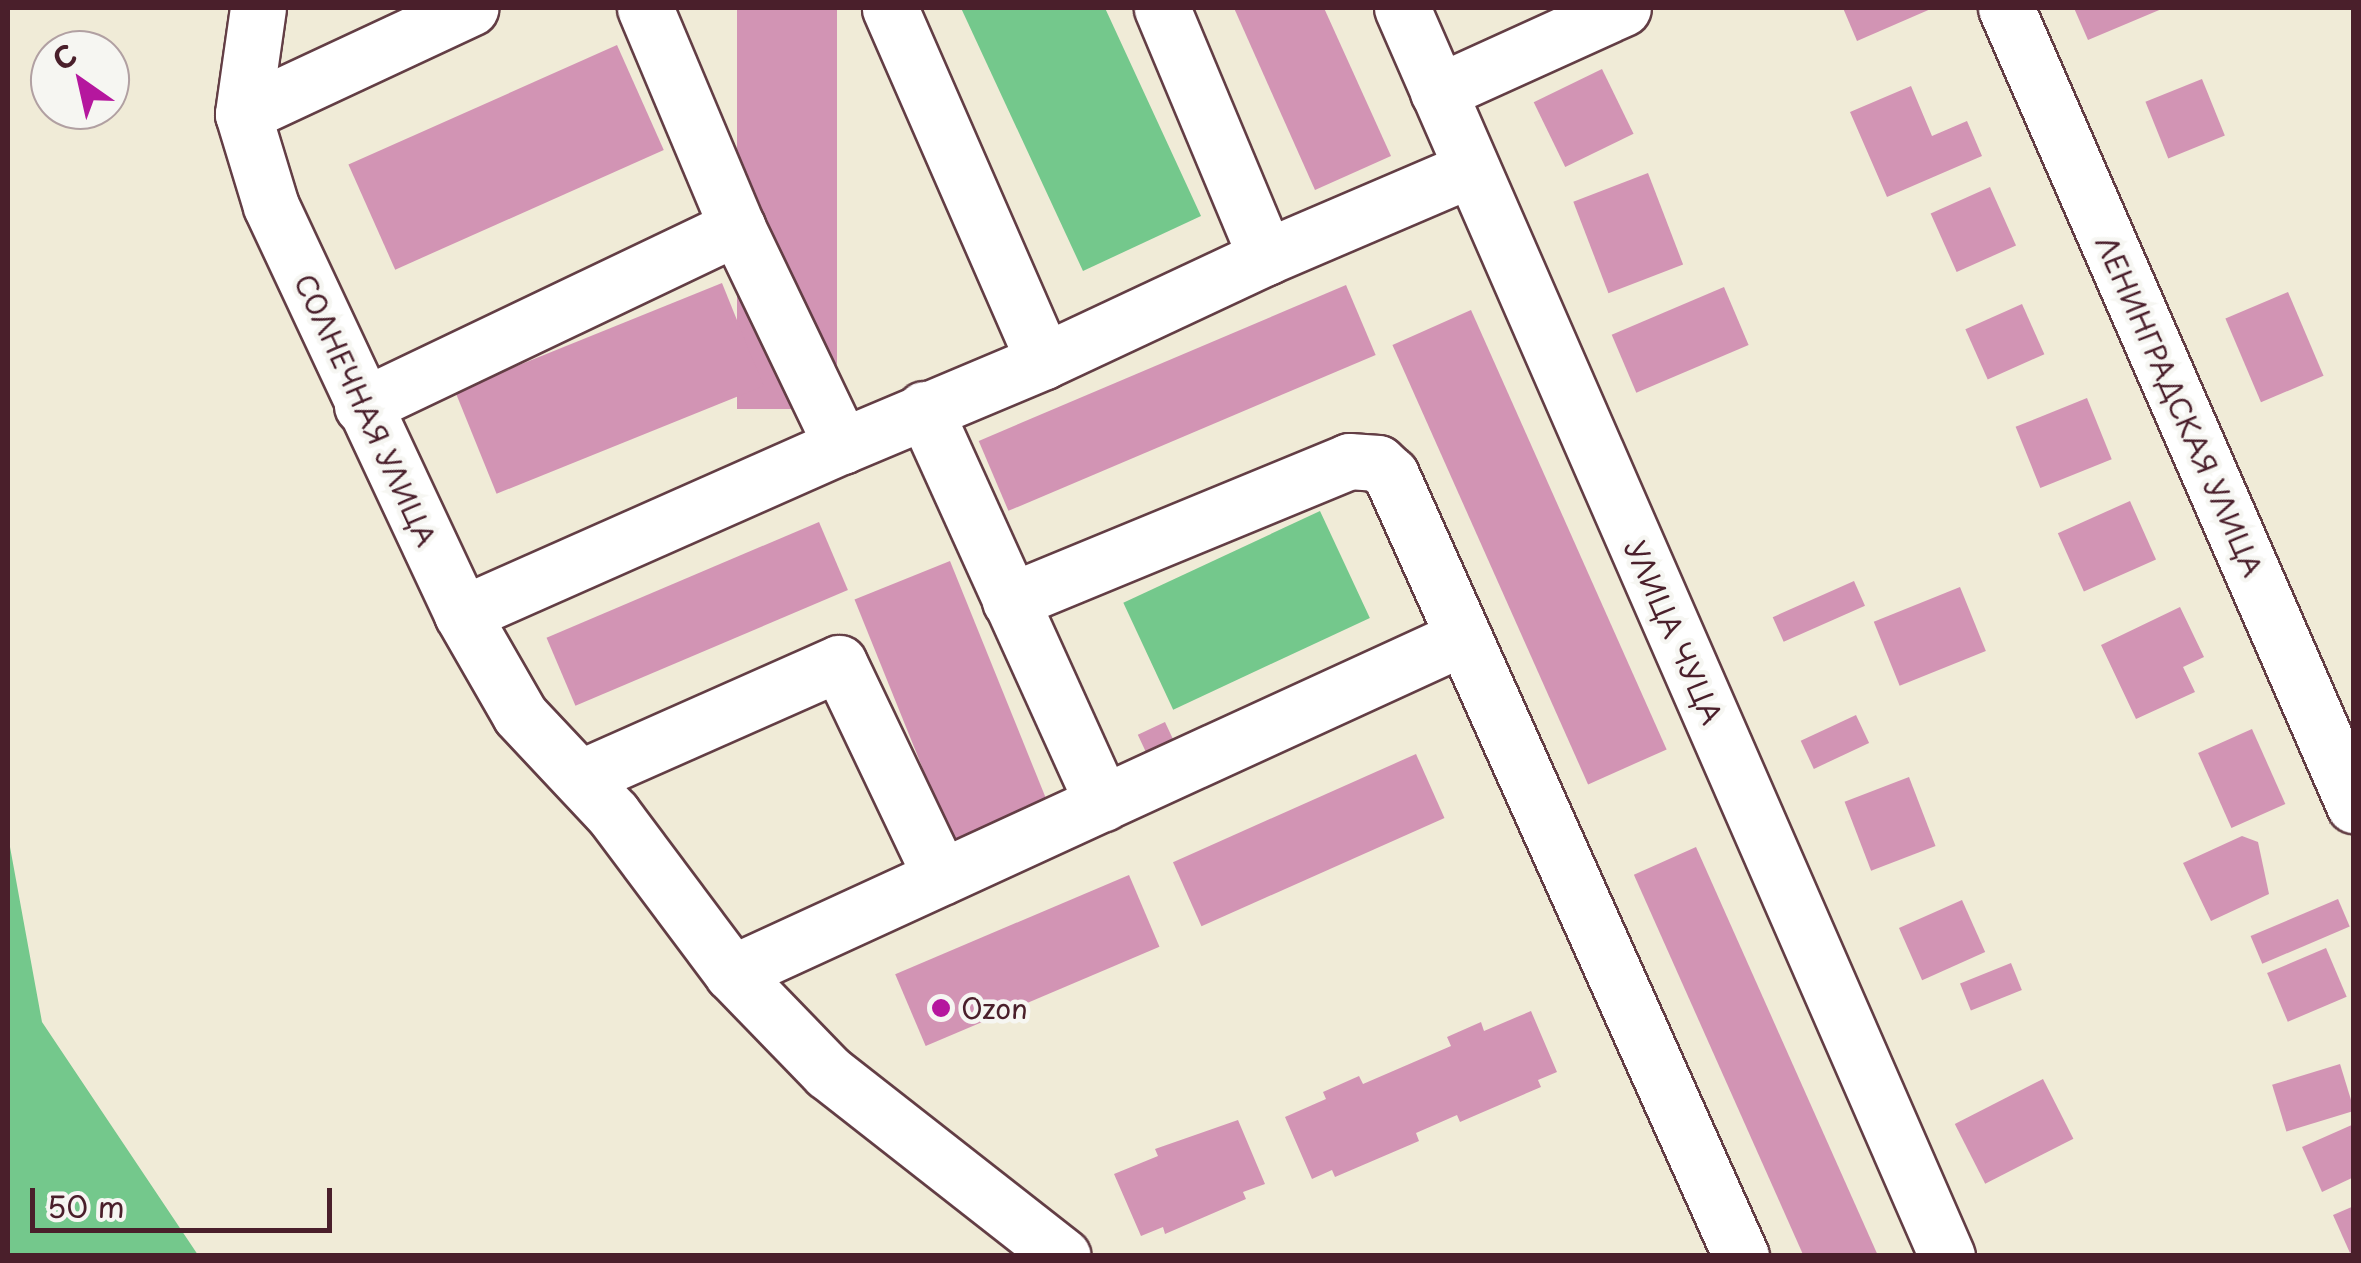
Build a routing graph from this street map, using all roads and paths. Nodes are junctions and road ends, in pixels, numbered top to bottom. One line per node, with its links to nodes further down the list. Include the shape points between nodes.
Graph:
1 (258, 8): 10 (street, СОЛНЕЧНАЯ УЛИЦА)
2 (470, 8): 10 (street)
3 (645, 8): 12 (street)
4 (890, 8): 14 (street)
5 (1162, 8): 13 (street)
6 (1402, 8): 9 (street, УЛИЦА ЧУЦА)
7 (1623, 8): 9 (street)
8 (2006, 8): 23 (street, ЛЕНИНГРАДСКАЯ УЛИЦА)
9 (1438, 92): 11 (street, УЛИЦА ЧУЦА)
10 (243, 114): 15 (street, СОЛНЕЧНАЯ УЛИЦА, via 271,206)
11 (1471, 168): 13 (street); 29 (street, УЛИЦА ЧУЦА)
12 (737, 226): 15 (street); 17 (street)
13 (1266, 257): 14 (street)
14 (1044, 362): 16 (street)
15 (362, 406): 19 (street, СОЛНЕЧНАЯ УЛИЦА)
16 (924, 410): 17 (street); 18 (street)
17 (842, 446): 19 (street)
18 (1010, 601): 20 (street, via 1365,460 1391,475); 22 (street)
19 (462, 614): 21 (street, СОЛНЕЧНАЯ УЛИЦА, via 520,715)
20 (1464, 637): 22 (street); 28 (street)
21 (582, 776): 24 (street, via 839,664); 25 (street, СОЛНЕЧНАЯ УЛИЦА)
22 (1103, 803): 24 (street)
23 (2354, 805)
24 (942, 877): 25 (street)
25 (732, 974): 26 (street, СОЛНЕЧНАЯ УЛИЦА)
26 (993, 1233): 27 (street, СОЛНЕЧНАЯ УЛИЦА)
27 (1064, 1256)
28 (1740, 1256)
29 (1947, 1256)

